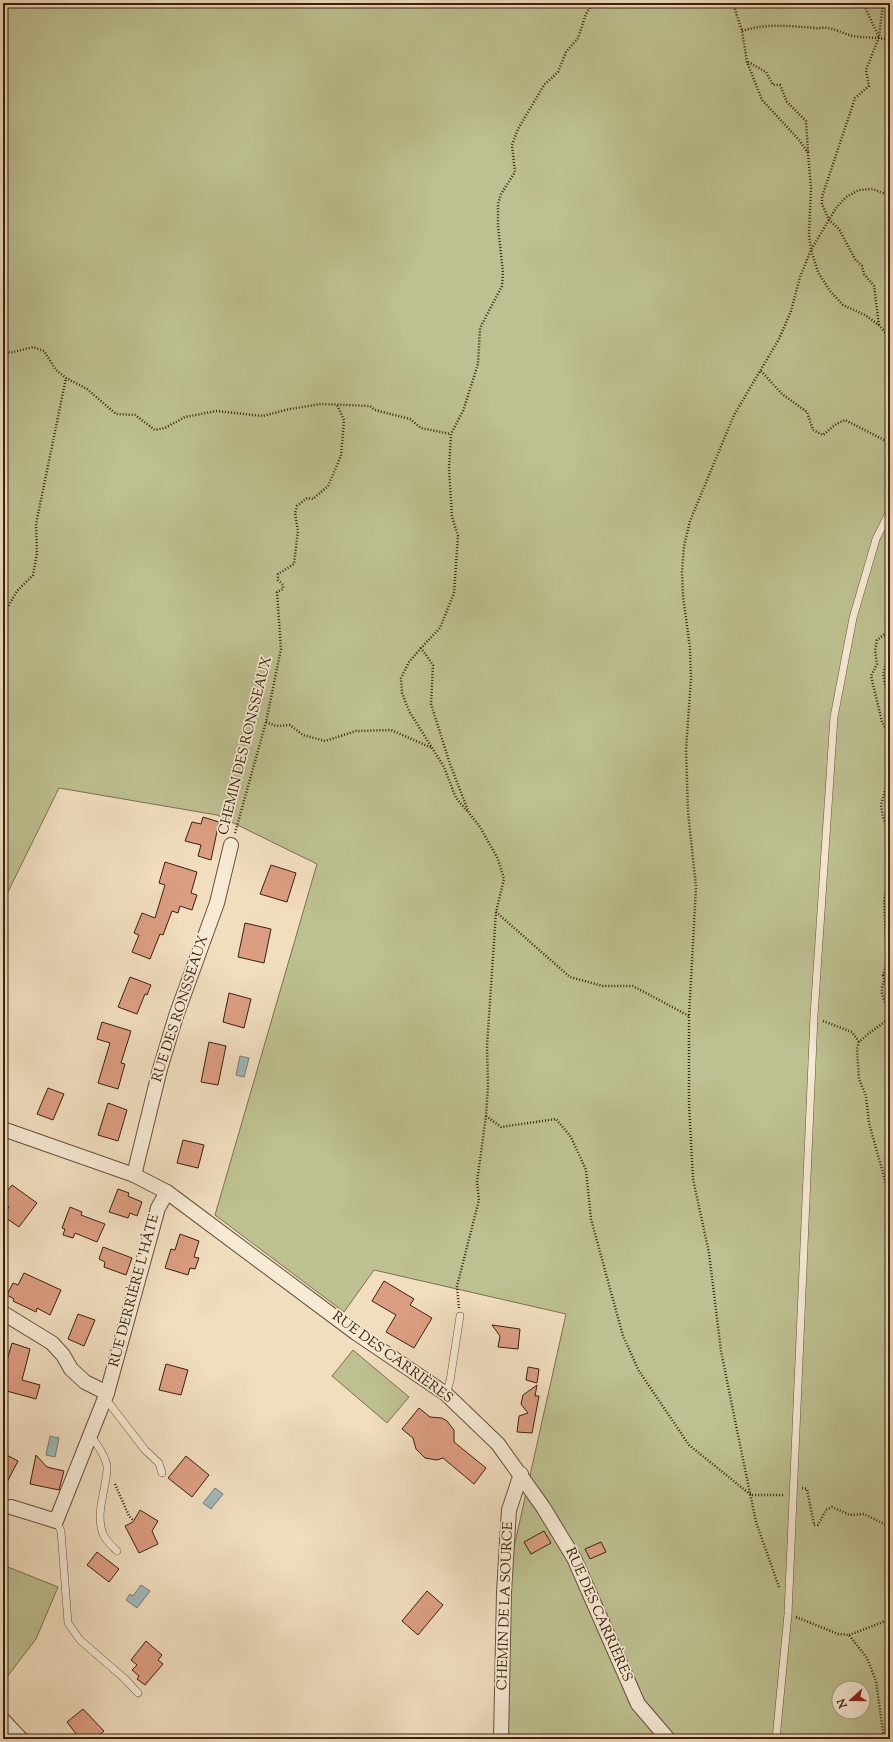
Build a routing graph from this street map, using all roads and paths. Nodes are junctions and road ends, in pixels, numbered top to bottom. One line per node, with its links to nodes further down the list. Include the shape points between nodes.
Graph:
1 (594, 3): 19 (path, via 586,14 578,38 566,52 558,72 544,85 518,129 512,145 515,172 501,194 498,204 502,286 480,328 478,364 463,411)
2 (733, 3): 5 (path)
3 (863, 3): 6 (path)
4 (883, 3): 6 (path)
5 (742, 31): 6 (path, via 756,26 762,28 792,25 817,29 826,27 853,36); 8 (path)
6 (879, 37): 7 (path); 11 (path, via 866,70 869,86 855,98 822,197 822,204)
7 (890, 40)
8 (747, 62): 9 (path, via 762,100); 9 (path, via 766,72 773,85 780,85 787,102 806,121)
9 (808, 153): 12 (path)
10 (890, 196): 11 (path, via 873,189 859,190 846,197)
11 (829, 220): 12 (path); 13 (path, via 839,229 855,259 862,266 864,274 874,286)
12 (811, 250): 13 (path, via 818,272 830,292 843,305 865,315); 16 (path, via 800,277 791,311)
13 (879, 326): 14 (path)
14 (890, 338)
15 (3, 350): 17 (path, via 10,353 33,347 44,351 56,370)
16 (761, 371): 20 (path, via 782,394 807,412 813,430 823,435 845,420); 40 (path, via 734,415 690,521 684,546 683,596 691,679 686,750 688,812 696,887)
17 (66, 378): 18 (path, via 87,389 116,414 135,415 155,430 165,428 185,417 216,411 263,416 321,404); 25 (path, via 36,524 37,553 33,575 17,591 6,610)
18 (337, 405): 19 (path, via 370,406 375,410 410,419 421,428); 27 (path, CHEMIN DES RONSSEAUX, via 344,420 341,456 328,486 313,499 307,498 296,506 298,531 294,564 278,574 278,580 283,584 283,589 277,592 281,649)
19 (451, 434): 23 (path, via 449,469 452,517 458,536 454,593 440,628)
20 (890, 444)
21 (890, 511): 41 (lane, via 876,539 853,618 834,717)
22 (890, 635): 28 (path, via 885,634 877,640 877,664 871,676 882,722)
23 (421, 648): 29 (path, via 409,662 401,678 402,693); 32 (path, via 433,665 432,704 450,764)
24 (890, 652): 26 (path, via 883,674)
25 (3, 692)
26 (890, 709)
27 (266, 722): 29 (path, via 276,726 290,725 303,735 325,741 356,731 391,730); 33 (path, CHEMIN DES RONSSEAUX)
28 (889, 738): 30 (path)
29 (432, 748): 32 (path, via 444,767 456,798)
30 (890, 754)
31 (890, 774): 34 (path, via 881,805 887,827 887,860)
32 (469, 813): 36 (path, via 498,859 504,879)
33 (231, 845): 46 (street, RUE DES RONSSEAUX, via 216,902 169,1039)
34 (890, 868)
35 (890, 874): 37 (path, via 884,900 887,962)
36 (496, 912): 40 (path, via 570,977 603,986 633,986); 44 (path, via 487,1046)
37 (884, 975): 38 (path); 39 (path, via 885,983 882,989)
38 (890, 975)
39 (890, 1011)
40 (689, 1016): 58 (path, via 689,1104 693,1179 709,1253 721,1351)
41 (814, 1016): 43 (path, via 852,1032); 57 (lane)
42 (890, 1018): 43 (path)
43 (859, 1042): 48 (path, via 859,1079 866,1096 869,1123)
44 (486, 1116): 50 (path, via 477,1182 479,1200 457,1286); 58 (path, via 501,1127 556,1119 571,1136 586,1170 591,1219 623,1336 639,1370 689,1445)
45 (3, 1129): 46 (street, RUE DES CARRIÈRES)
46 (134, 1175): 47 (street, RUE DES CARRIÈRES)
47 (167, 1192): 51 (street, RUE DES CARRIÈRES, via 356,1333); 52 (street, RUE DERRIÈRE L'HÂTE, via 158,1208)
48 (890, 1198)
49 (3, 1313): 52 (street, via 52,1343 71,1369)
50 (460, 1316): 51 (lane)
51 (446, 1394): 56 (street, RUE DES CARRIÈRES, via 498,1444)
52 (106, 1396): 53 (street, RUE DERRIÈRE L'HÂTE); 55 (lane, via 145,1450 159,1463)
53 (90, 1437): 54 (lane, via 97,1443); 60 (street, RUE DERRIÈRE L'HÂTE)
54 (108, 1468): 61 (path, via 129,1516); 63 (lane, via 101,1509 102,1533)
55 (162, 1474)
56 (521, 1474): 71 (street, CHEMIN DE LA SOURCE, via 509,1510 504,1592); 72 (street, RUE DES CARRIÈRES, via 574,1558 638,1704)
57 (793, 1492): 58 (path, via 787,1495); 62 (path, via 800,1488 806,1489 814,1525 818,1525 826,1510 832,1507 850,1515 864,1514 886,1526); 65 (lane)
58 (750, 1495): 64 (path, via 756,1522)
59 (11, 1507): 60 (street)
60 (56, 1521): 68 (lane, via 61,1531 68,1623 80,1640)
61 (134, 1521)
62 (890, 1532)
63 (117, 1551)
64 (781, 1593)
65 (788, 1614): 67 (path, via 838,1634); 73 (lane)
66 (890, 1622): 67 (path, via 883,1622)
67 (849, 1635): 74 (path, via 867,1658 876,1681)
68 (138, 1693)
69 (3, 1720): 70 (street)
70 (20, 1739)
71 (501, 1739)
72 (668, 1739)
73 (776, 1739)
74 (884, 1739)

